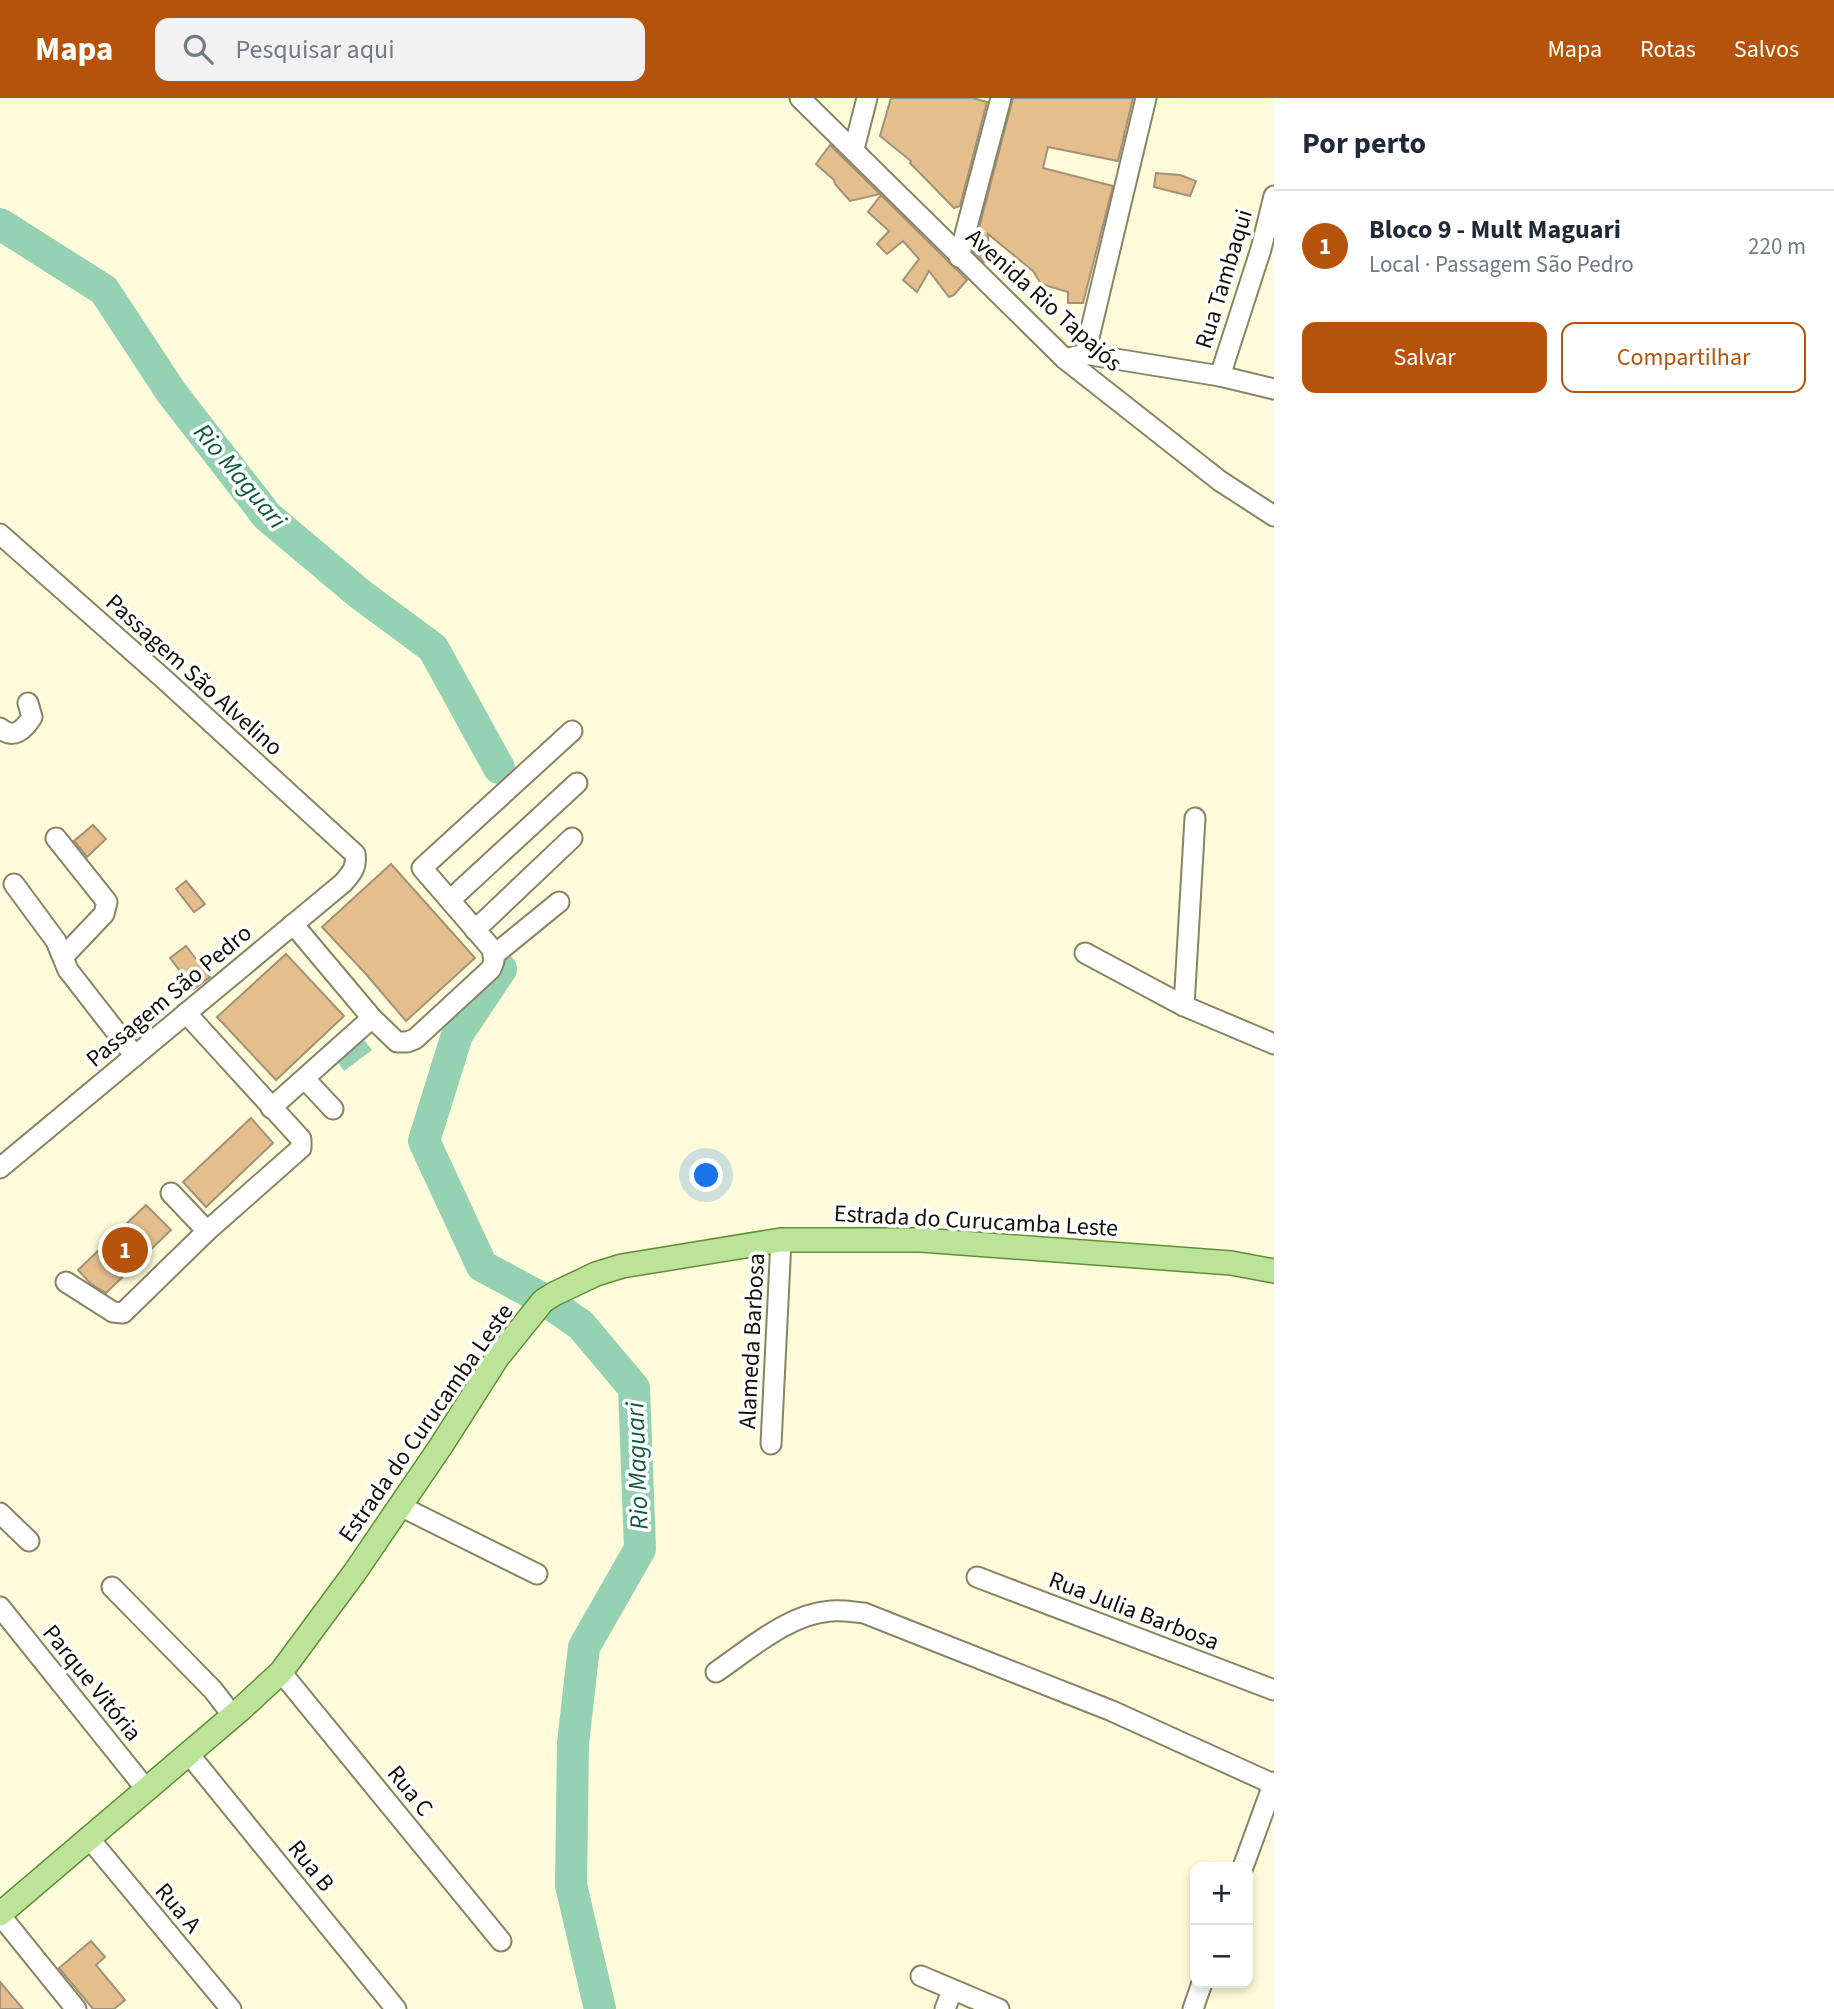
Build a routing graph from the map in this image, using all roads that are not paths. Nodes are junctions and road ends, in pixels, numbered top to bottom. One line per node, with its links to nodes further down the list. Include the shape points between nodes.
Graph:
1 (800, 98): 5 (street, Avenida Rio Tapajós)
2 (867, 98): 5 (street)
3 (1001, 98): 8 (street)
4 (1146, 98): 9 (street)
5 (853, 149): 8 (street, Avenida Rio Tapajós)
6 (1274, 196): 7 (street, Rua Tambaqui)
7 (1267, 251): 11 (street, Rua Tambaqui)
8 (959, 257): 10 (street, Avenida Rio Tapajós)
9 (1085, 354): 10 (street); 11 (street)
10 (1065, 359): 13 (street, Avenida Rio Tapajós, via 1220,481)
11 (1220, 376): 12 (street)
12 (1274, 389)
13 (1274, 516)
14 (0, 534): 22 (street, Passagem São Alvelino)
15 (28, 703): 16 (street, via 32,717 24,727 8,734)
16 (0, 728)
17 (572, 731): 24 (street, via 422,867)
18 (577, 783): 24 (street)
19 (1195, 818): 31 (street)
20 (56, 838): 30 (street, via 107,902 104,914)
21 (572, 838): 27 (street)
22 (355, 854): 26 (street, Passagem São Pedro, via 353,872)
23 (14, 884): 30 (street)
24 (450, 901): 27 (street)
25 (559, 902): 29 (street)
26 (293, 924): 32 (street, Passagem São Pedro); 33 (street)
27 (475, 930): 29 (street)
28 (1085, 953): 31 (street)
29 (494, 955): 33 (street, via 491,969 412,1041 397,1042)
30 (64, 956): 35 (street, via 68,970)
31 (1184, 1006): 34 (street)
32 (186, 1013): 35 (street, Passagem São Pedro); 37 (street)
33 (372, 1018): 36 (street)
34 (1274, 1044)
35 (135, 1056): 39 (street, Passagem São Pedro)
36 (305, 1079): 37 (street); 38 (street)
37 (271, 1108): 41 (street, via 301,1139 301,1148)
38 (333, 1109)
39 (0, 1168)
40 (171, 1193): 41 (street)
41 (207, 1231): 44 (street, via 122,1313)
42 (781, 1240): 43 (main road, Estrada do Curucamba Leste, via 922,1240); 45 (street, Alameda Barbosa); 46 (main road, Estrada do Curucamba Leste, via 622,1266 549,1298 497,1358)
43 (1274, 1271)
44 (66, 1282)
45 (771, 1444)
46 (400, 1506): 49 (street); 53 (main road, Estrada do Curucamba Leste)
47 (0, 1513): 48 (street)
48 (29, 1541)
49 (537, 1574)
50 (977, 1577): 55 (street, Rua Julia Barbosa)
51 (112, 1587): 56 (street)
52 (0, 1607): 59 (street, Parque Vitória)
53 (281, 1672): 56 (main road, Estrada do Curucamba Leste); 63 (street, Rua C)
54 (716, 1672): 58 (street, via 800,1618 830,1611 864,1613 1112,1711)
55 (1274, 1690)
56 (233, 1716): 57 (main road, Estrada do Curucamba Leste)
57 (188, 1753): 59 (main road, Estrada do Curucamba Leste); 69 (street, Rua B)
58 (1274, 1783): 61 (street)
59 (146, 1789): 60 (main road, Estrada do Curucamba Leste)
60 (88, 1838): 62 (main road, Estrada do Curucamba Leste); 68 (street, Rua A)
61 (1245, 1862)
62 (0, 1914): 67 (street)
63 (500, 1941)
64 (921, 1976): 66 (street)
65 (1200, 1988): 71 (street)
66 (948, 2000): 70 (street)
67 (76, 2009)
68 (231, 2009)
69 (396, 2009)
70 (999, 2009)
71 (1193, 2009)

